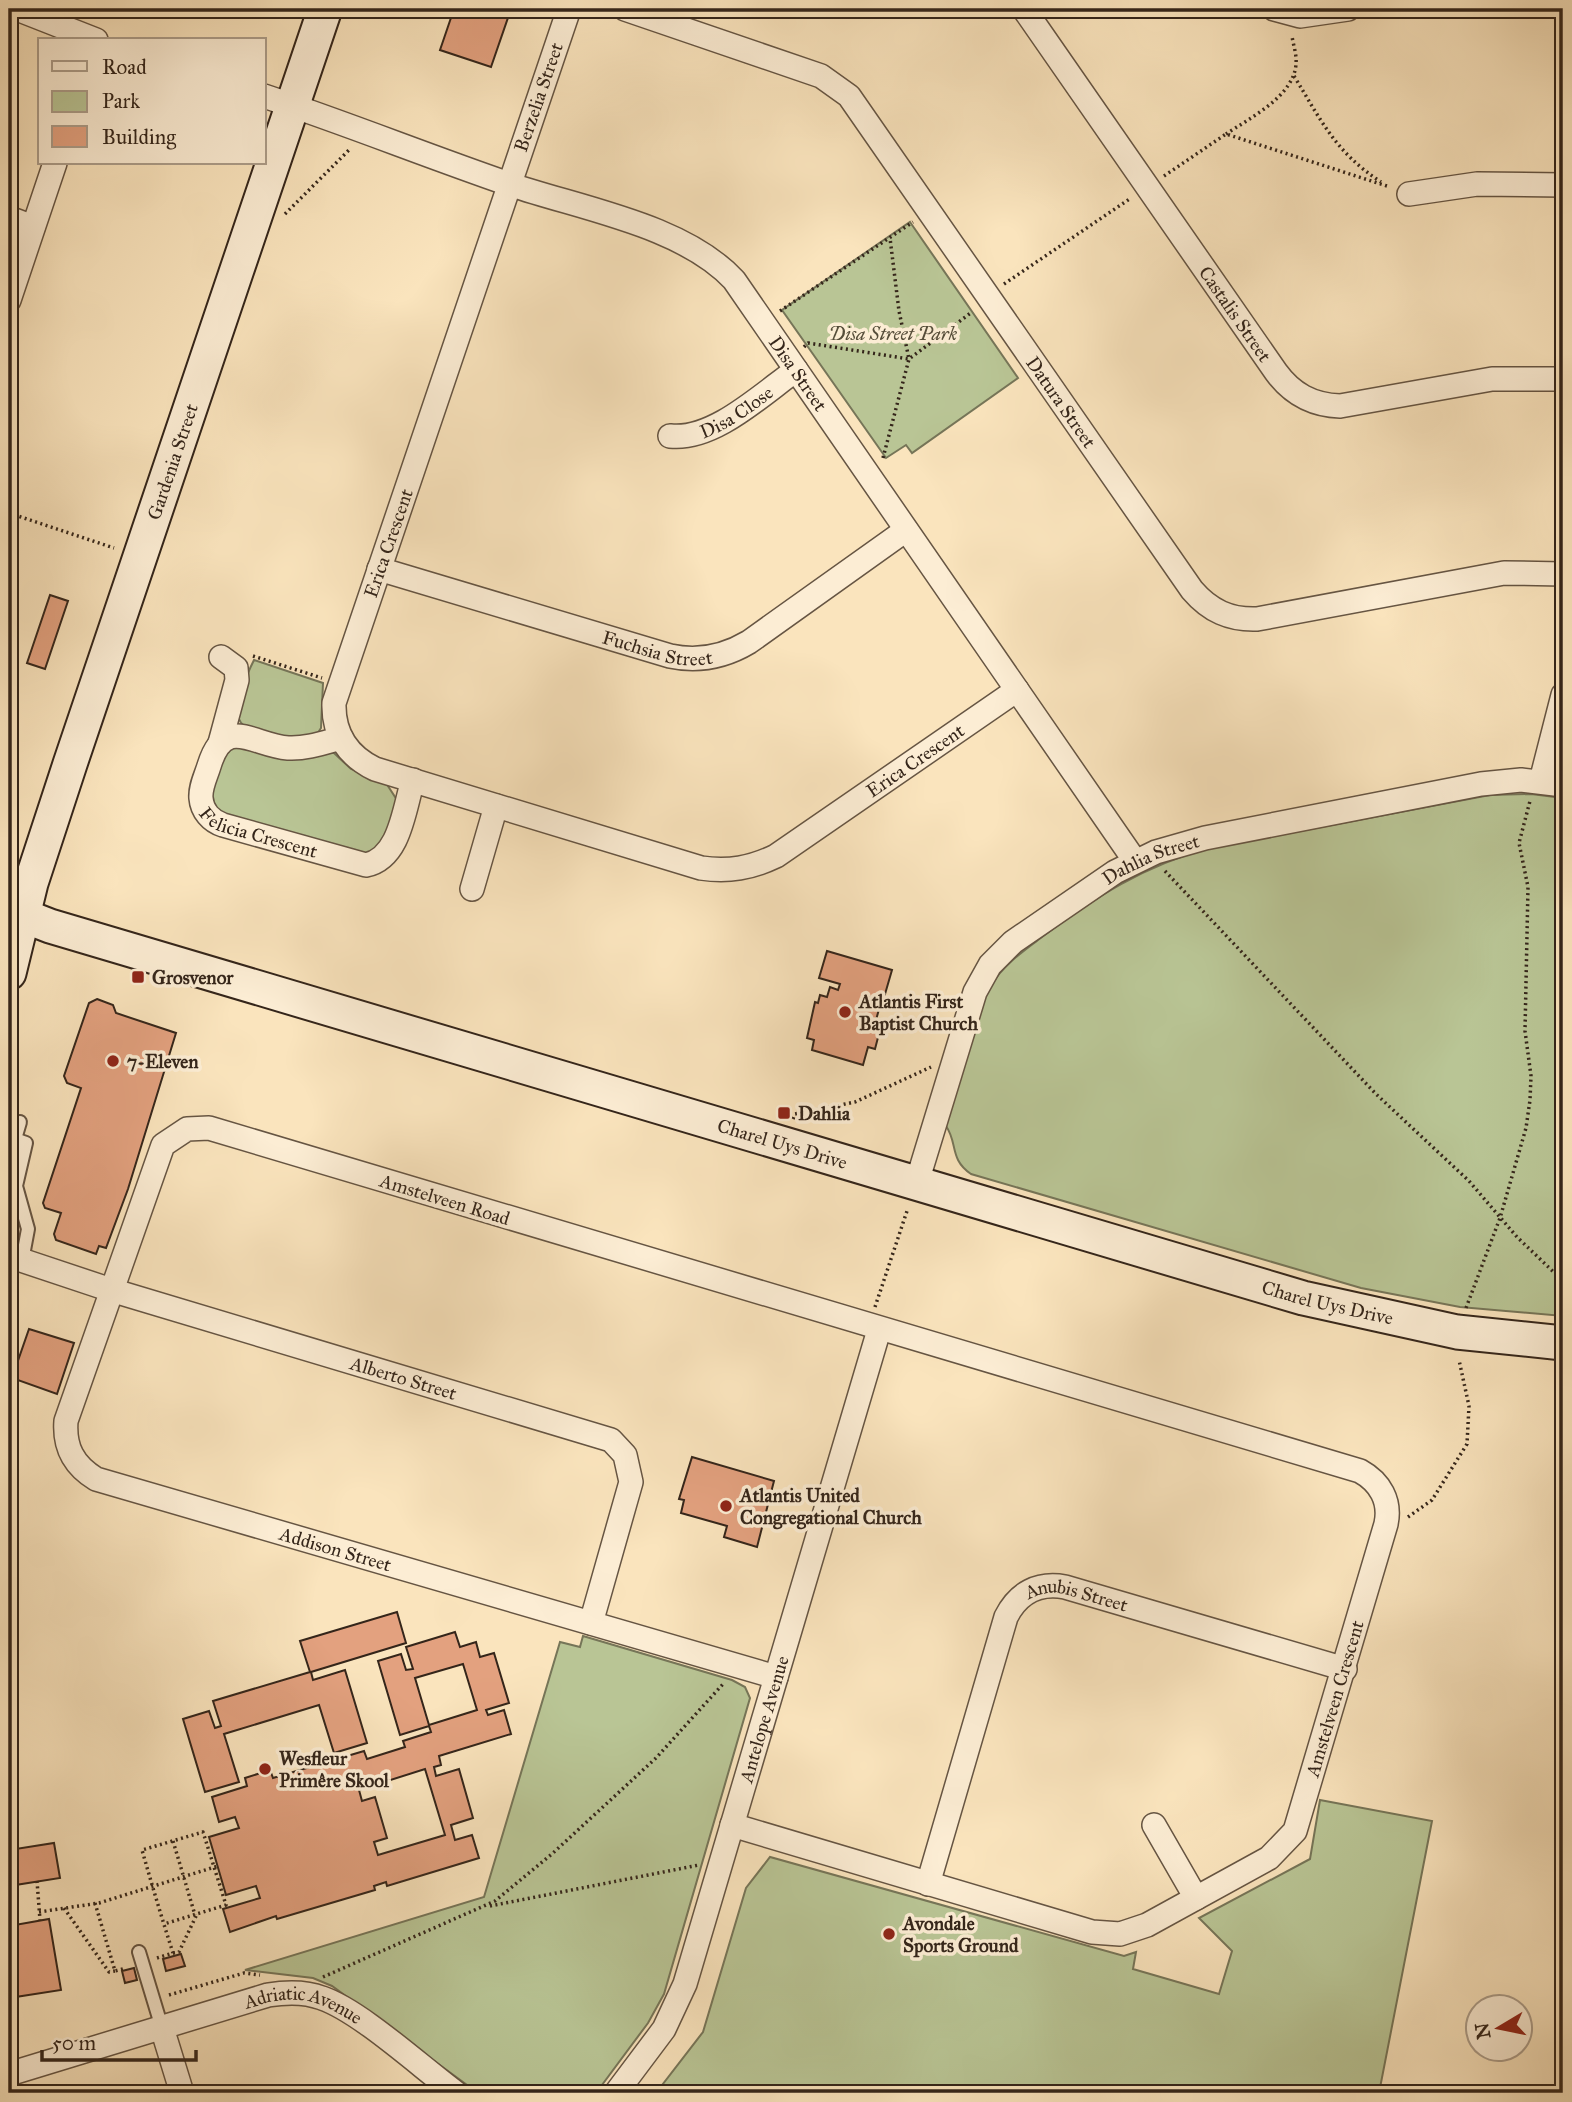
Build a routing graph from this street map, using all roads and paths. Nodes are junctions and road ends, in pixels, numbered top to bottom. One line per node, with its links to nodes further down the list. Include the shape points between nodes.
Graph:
1 (18, 9): 8 (street)
2 (325, 9): 10 (main road, Gardenia Street)
3 (569, 9): 16 (street, Berzelia Street)
4 (625, 9): 21 (street, Datura Street, via 831,81 849,96)
5 (1024, 9): 19 (street, Castalis Street)
6 (1348, 9): 7 (street, via 1314,15)
7 (1280, 11): 9 (path, via 1297,62)
8 (91, 38)
9 (1293, 76): 12 (path, via 1265,107); 17 (path, via 1337,146)
10 (278, 101): 11 (street, Disa Street); 13 (main road, Gardenia Street)
11 (370, 134): 16 (street, Disa Street); 23 (path, via 296,200)
12 (1226, 134): 17 (path); 19 (path)
13 (266, 140)
14 (55, 164): 24 (street)
15 (259, 164): 36 (main road, Gardenia Street)
16 (508, 184): 28 (street, Disa Street, via 686,243 724,270); 37 (street, Erica Crescent)
17 (1385, 185): 20 (path)
18 (1563, 185): 20 (street, via 1477,184)
19 (1147, 187): 26 (path, via 1000,287); 31 (street, Castalis Street, via 1284,383 1307,400 1339,406 1492,379)
20 (1409, 194)
21 (929, 211): 25 (path); 26 (street, Datura Street)
22 (9, 218): 24 (street)
23 (282, 219)
24 (33, 227): 27 (street)
25 (890, 239): 28 (path); 29 (path)
26 (990, 299): 29 (path); 38 (street, Datura Street, via 1192,590 1219,613 1257,619 1504,573)
27 (9, 300)
28 (763, 322): 30 (street, Disa Street)
29 (909, 359): 30 (path, via 808,343); 33 (path, via 884,457)
30 (793, 366): 32 (street, Disa Close, via 708,432 688,438); 33 (street, Disa Street)
31 (1563, 379)
32 (670, 436)
33 (870, 477): 35 (street, Disa Street)
34 (9, 513): 36 (path)
35 (906, 530): 37 (street, Fuchsia Street, via 749,642 696,659 670,656); 41 (street, Disa Street)
36 (139, 558): 50 (main road, Gardenia Street, via 31,883)
37 (379, 569): 40 (street, Erica Crescent)
38 (1563, 574)
39 (221, 657): 40 (path, via 258,656 310,676); 44 (street, via 236,668 237,680)
40 (341, 682): 43 (street, Erica Crescent, via 334,715)
41 (1017, 690): 47 (street, Erica Crescent, via 776,856 745,868 701,868); 48 (street, Disa Street)
42 (1563, 695): 46 (street)
43 (341, 738): 44 (street, via 292,748 240,735); 45 (street, Erica Crescent, via 365,764)
44 (220, 743): 45 (street, Felicia Crescent, via 201,790 203,807 212,819 359,865 373,864 388,853)
45 (413, 780): 47 (street, Erica Crescent)
46 (1552, 783): 48 (street, Dahlia Street, via 1481,784 1205,838); 57 (path, via 1526,809 1519,843 1528,887 1525,1031 1530,1100)
47 (496, 806): 49 (street)
48 (1146, 856): 52 (street, Dahlia Street, via 1096,884 1001,953 975,992); 57 (path, via 1159,864 1376,1094 1469,1181)
49 (472, 889)
50 (16, 913): 51 (main road, Gardenia Street); 55 (main road, Charel Uys Drive)
51 (9, 973)
52 (953, 1060): 55 (path, via 855,1102 795,1114); 56 (street, Dahlia Street)
53 (20, 1122): 54 (lane)
54 (17, 1140): 58 (lane, via 16,1186 28,1229)
55 (785, 1143): 56 (main road, Charel Uys Drive)
56 (917, 1182): 61 (path); 62 (main road, Charel Uys Drive, via 1303,1298)
57 (1500, 1218): 59 (path); 62 (path)
58 (15, 1258): 60 (street, Alberto Street)
59 (1563, 1281)
60 (111, 1290): 61 (street, Amstelveen Road, via 158,1153 177,1133 198,1127); 65 (street, Alberto Street, via 611,1440 625,1455 631,1482); 65 (street, Addison Street, via 66,1421 66,1444 85,1472 96,1479)
61 (874, 1328): 64 (street, via 1360,1471 1376,1483); 68 (street, Antelope Avenue)
62 (1457, 1332): 63 (main road, Charel Uys Drive); 64 (path, via 1460,1373 1469,1406 1467,1444 1432,1500 1395,1525)
63 (1563, 1343)
64 (1388, 1511): 67 (street, Amstelveen Crescent)
65 (591, 1623): 66 (street, Addison Street)
66 (737, 1665): 68 (street, Addison Street); 80 (path, via 656,1758)
67 (1345, 1669): 76 (street, Anubis Street, via 1065,1587 1046,1585 1028,1591 1006,1617); 78 (street, Amstelveen Crescent, via 1295,1830 1269,1858)
68 (776, 1677): 69 (street, Antelope Avenue)
69 (732, 1825): 73 (street, Antelope Avenue); 76 (street, Amstelveen Crescent)
70 (1154, 1825): 78 (street)
71 (173, 1841): 72 (path, via 203,1832); 74 (path); 77 (path, via 142,1850)
72 (216, 1867): 74 (path); 83 (path, via 226,1906)
73 (720, 1868): 80 (path, via 706,1864); 94 (street, Antelope Avenue, via 676,2008)
74 (184, 1877): 77 (path); 83 (path)
75 (37, 1881): 82 (path)
76 (928, 1884): 78 (street, Amstelveen Crescent, via 1106,1935 1134,1931)
77 (153, 1886): 79 (path); 85 (path)
78 (1196, 1898)
79 (95, 1903): 81 (path); 88 (path)
80 (488, 1906): 89 (path, via 322,1978)
81 (64, 1908): 82 (path); 88 (path, via 109,1972)
82 (39, 1912): 84 (path)
83 (196, 1914): 85 (path); 86 (path, via 179,1952)
84 (40, 1920)
85 (164, 1924): 86 (path)
86 (173, 1953): 87 (path)
87 (141, 1957): 88 (path); 90 (lane)
88 (115, 1971)
89 (306, 1994): 90 (street, Adriatic Avenue, via 268,1995); 93 (street, Adriatic Avenue, via 345,2008)
90 (162, 2028): 91 (street, Adriatic Avenue); 92 (street)
91 (9, 2074)
92 (182, 2093)
93 (456, 2093)
94 (616, 2093)

